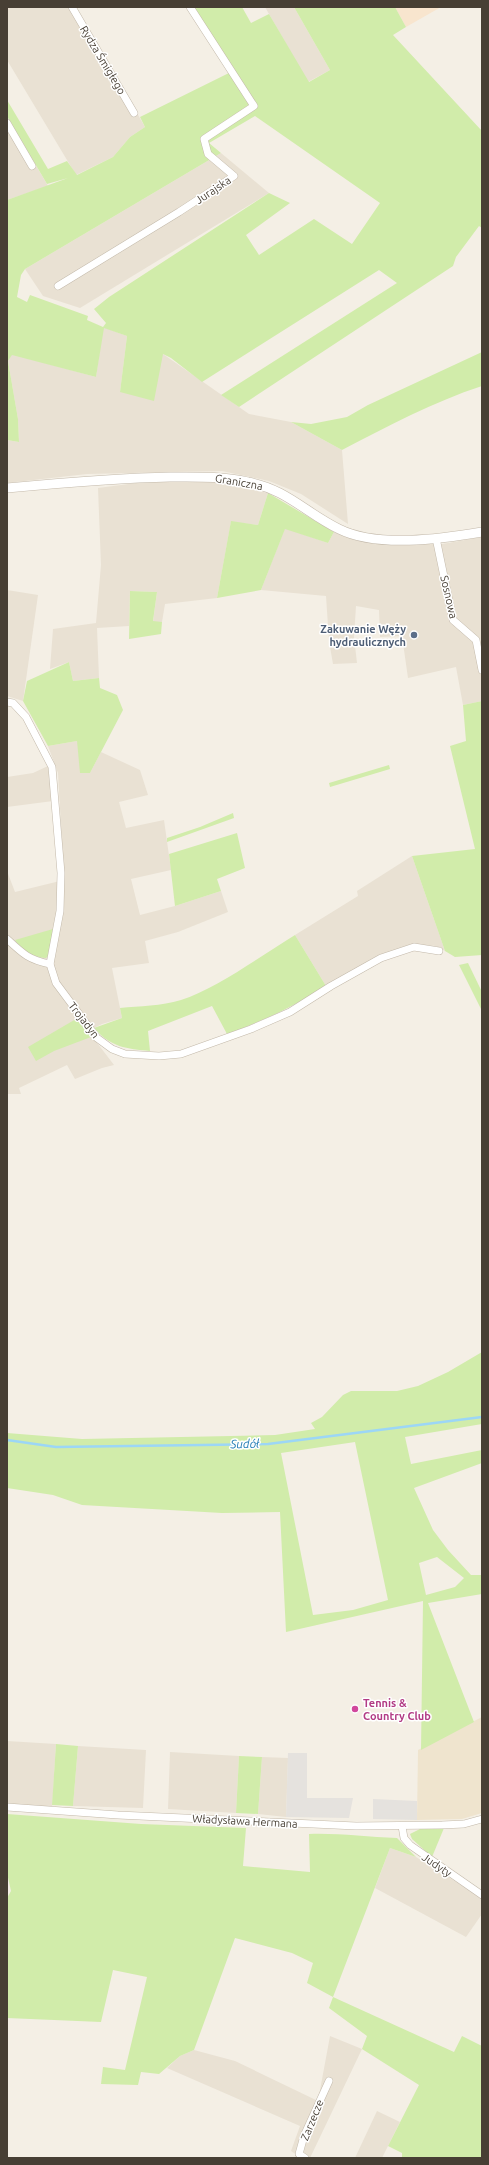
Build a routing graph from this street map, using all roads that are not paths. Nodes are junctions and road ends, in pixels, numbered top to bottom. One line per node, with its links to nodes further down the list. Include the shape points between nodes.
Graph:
1 (72, 7): 3 (street, Rydza Śmigłego)
2 (190, 7): 6 (street, Jurajska, via 254,106 204,139 208,154 234,176)
3 (134, 113)
4 (7, 123): 5 (street)
5 (32, 166)
6 (58, 286)
7 (7, 488): 9 (street, Graniczna, via 107,479 230,478 276,490 334,526 353,534 381,538)
8 (482, 532): 9 (street, Graniczna)
9 (436, 538): 10 (street, Sosnowa, via 453,620 476,640)
10 (482, 670)
11 (7, 702): 14 (street, Trojadyn, via 13,704 26,717 52,767 62,872 60,911)
12 (7, 939): 14 (street, via 25,956)
13 (439, 951): 14 (street, Trojadyn, via 414,947 381,958 290,1012 195,1050 159,1056 125,1054 102,1042 56,983)
14 (50, 964)
15 (7, 1807): 17 (street, Władysława Hermana, via 172,1818)
16 (482, 1819): 17 (street, Władysława Hermana, via 464,1824)
17 (402, 1826): 18 (street, Judyty, via 404,1838 410,1845)
18 (482, 1896)
19 (329, 2081): 20 (street, Zarzecze, via 304,2136 299,2154)
20 (305, 2158)

